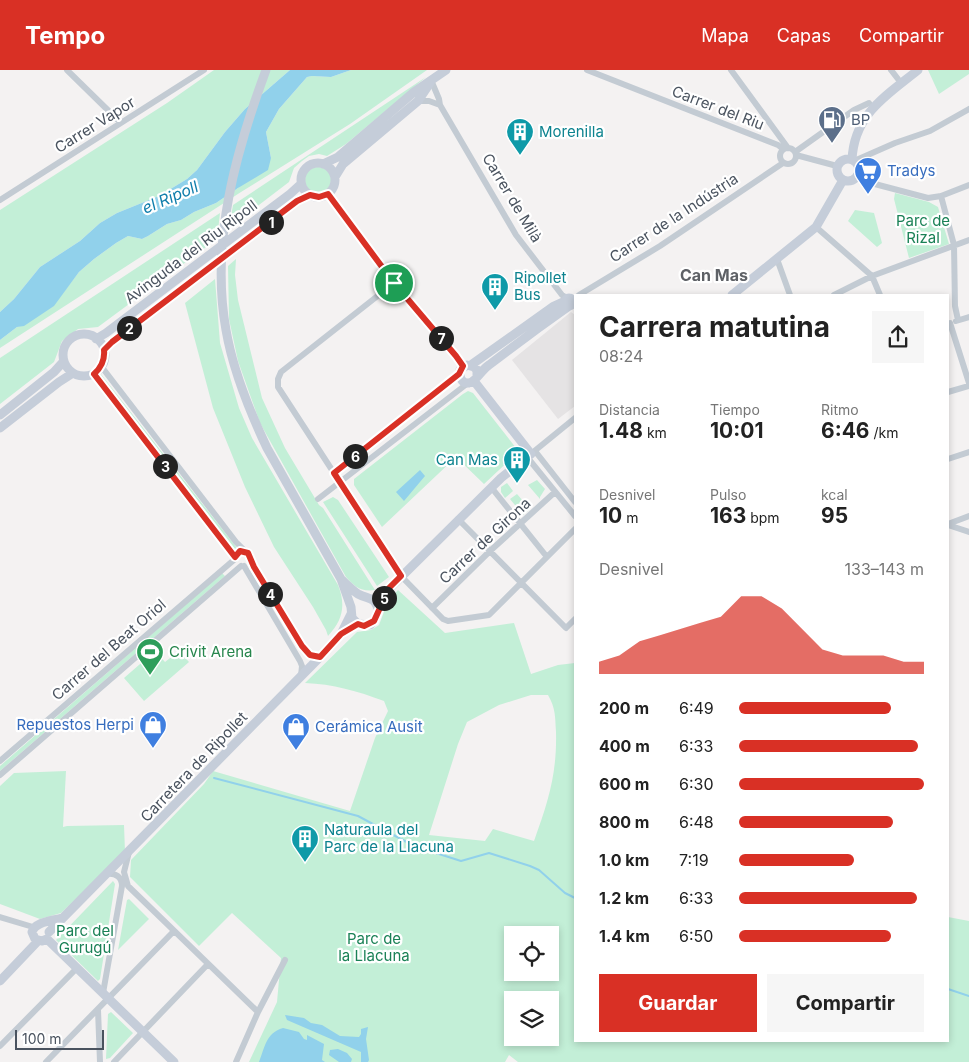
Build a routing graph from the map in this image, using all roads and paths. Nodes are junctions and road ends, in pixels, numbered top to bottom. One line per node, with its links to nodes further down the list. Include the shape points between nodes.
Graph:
1 (67, 70): 16 (street)
2 (204, 70): 16 (street, Carrer Vapor)
3 (266, 70): 84 (street, via 231,185 223,234 221,265 225,329 235,371 267,448)
4 (446, 70): 11 (street)
5 (587, 70): 17 (street, Carrer del Riu)
6 (731, 70): 17 (street)
7 (891, 70): 10 (street)
8 (909, 70): 10 (street)
9 (918, 70): 19 (street, via 864,118 856,135)
10 (898, 79): 13 (street)
11 (431, 80): 12 (street); 14 (street, Carrer de Milà); 21 (street, via 338,157)
12 (418, 101): 14 (street); 24 (street, via 343,164)
13 (869, 103): 18 (street, via 854,110); 19 (street, via 854,125 846,153)
14 (440, 105): 43 (street, Carrer de Milà, via 516,234 562,295)
15 (969, 109): 19 (street, via 930,131)
16 (121, 123): 31 (street, Carrer Vapor)
17 (786, 148): 18 (street); 20 (street, via 779,157)
18 (796, 154): 20 (street, via 792,164); 22 (street)
19 (851, 160): 22 (street, via 842,161); 23 (street, via 859,170)
20 (783, 163): 38 (street, Carrer de la Indústria)
21 (323, 164): 24 (street, via 331,169); 26 (street, via 313,164 304,170)
22 (838, 166): 25 (street, via 838,176)
23 (857, 176): 25 (street, via 850,181); 30 (street, via 871,183 928,198)
24 (334, 177): 28 (street, via 334,186)
25 (843, 180): 32 (street)
26 (301, 184): 29 (street); 47 (street, Avinguda del Riu Ripoll)
27 (969, 185): 30 (street)
28 (328, 194): 29 (street); 37 (street)
29 (310, 195): 48 (street, Avinguda del Riu Ripoll, via 297,201)
30 (941, 196): 34 (street)
31 (0, 200)
32 (816, 227): 35 (street); 36 (street)
33 (969, 240): 34 (street)
34 (954, 245): 36 (street); 45 (street)
35 (777, 259): 39 (street); 40 (street)
36 (872, 276): 41 (street); 42 (street)
37 (394, 283): 51 (street); 63 (street, via 279,375 278,387)
38 (582, 294)
39 (733, 294)
40 (790, 294)
41 (836, 294)
42 (880, 294)
43 (572, 300): 51 (street, Carrer de la Indústria, via 554,306); 54 (street, Carrer de la Indústria)
44 (969, 317): 45 (street)
45 (958, 320): 46 (street)
46 (949, 323): 55 (street)
47 (96, 339): 48 (street); 49 (street, via 81,335 71,339 65,348)
48 (104, 350): 50 (street)
49 (64, 361): 52 (street); 57 (street)
50 (101, 366): 53 (street); 77 (street)
51 (464, 369): 54 (street, via 476,370); 54 (street, via 462,381); 63 (street, Carrer de la Indústria)
52 (73, 373): 53 (street); 59 (street)
53 (94, 374): 80 (street)
54 (473, 380): 61 (street); 64 (street, Carrer de la Indústria)
55 (969, 384): 56 (street)
56 (949, 392)
57 (0, 415)
58 (574, 421): 61 (street)
59 (0, 428)
60 (969, 452): 62 (street)
61 (531, 454): 65 (street); 66 (street); 68 (street)
62 (949, 459)
63 (334, 473): 64 (street)
64 (340, 482): 67 (street, Carrer de la Indústria); 83 (street)
65 (491, 487): 71 (street); 72 (street)
66 (555, 492): 69 (street); 72 (street, Carrer de Girona)
67 (318, 499)
68 (574, 501)
69 (574, 515)
70 (969, 516): 73 (street)
71 (458, 519): 78 (street); 83 (street)
72 (520, 523): 78 (street, Carrer de Girona); 79 (street)
73 (949, 524)
74 (949, 524): 76 (street)
75 (574, 530): 79 (street)
76 (969, 532)
77 (244, 551): 80 (street, via 238,552); 81 (street)
78 (490, 551): 85 (street); 88 (street, Carrer de Girona)
79 (547, 557): 85 (street)
80 (235, 558): 82 (street, via 236,563); 96 (street, Carrer del Beat Oriol)
81 (250, 558): 82 (street); 94 (street, via 302,646 310,655)
82 (243, 566): 95 (street, via 300,661); 97 (street, Carrer del Beat Oriol)
83 (401, 576): 86 (street); 88 (street)
84 (341, 579): 87 (street); 89 (street)
85 (521, 583): 88 (street, via 489,615 448,621); 91 (street, via 566,628)
86 (389, 588): 87 (street); 90 (street)
87 (367, 597): 89 (street, via 356,599); 90 (street, via 377,603)
88 (432, 608)
89 (351, 610): 92 (street); 93 (street, Carretera de Ripollet)
90 (379, 610): 92 (street, via 370,625)
91 (574, 620)
92 (358, 624): 93 (street, Carretera de Ripollet)
93 (341, 634): 94 (street, Carretera de Ripollet)
94 (320, 657): 95 (street, Carretera de Ripollet)
95 (301, 677): 98 (street, Carretera de Ripollet)
96 (0, 761)
97 (0, 776)
98 (129, 852): 99 (street, Carretera de Ripollet); 100 (street, via 124,872)
99 (107, 874): 100 (street, via 117,875); 102 (street, Carretera de Ripollet)
100 (125, 886): 105 (street); 111 (street)
101 (0, 918): 104 (street)
102 (64, 918): 103 (street, Carretera de Ripollet); 106 (street, Carretera de Ripollet)
103 (44, 924): 104 (street, Carretera de Ripollet); 106 (street, via 47,926)
104 (33, 927): 106 (street, via 32,936)
105 (174, 932): 108 (street); 111 (street)
106 (45, 937): 109 (street); 110 (street, Carretera de Ripollet)
107 (285, 960): 113 (street)
108 (208, 964): 113 (street); 114 (street)
109 (77, 968): 111 (street); 115 (street)
110 (0, 981)
111 (106, 996): 112 (street); 114 (street)
112 (98, 1010): 116 (street); 117 (street)
113 (258, 1012): 120 (street)
114 (143, 1032): 118 (street); 119 (street)
115 (0, 1046)
116 (46, 1062)
117 (100, 1062)
118 (114, 1062)
119 (174, 1062)
120 (236, 1062)

